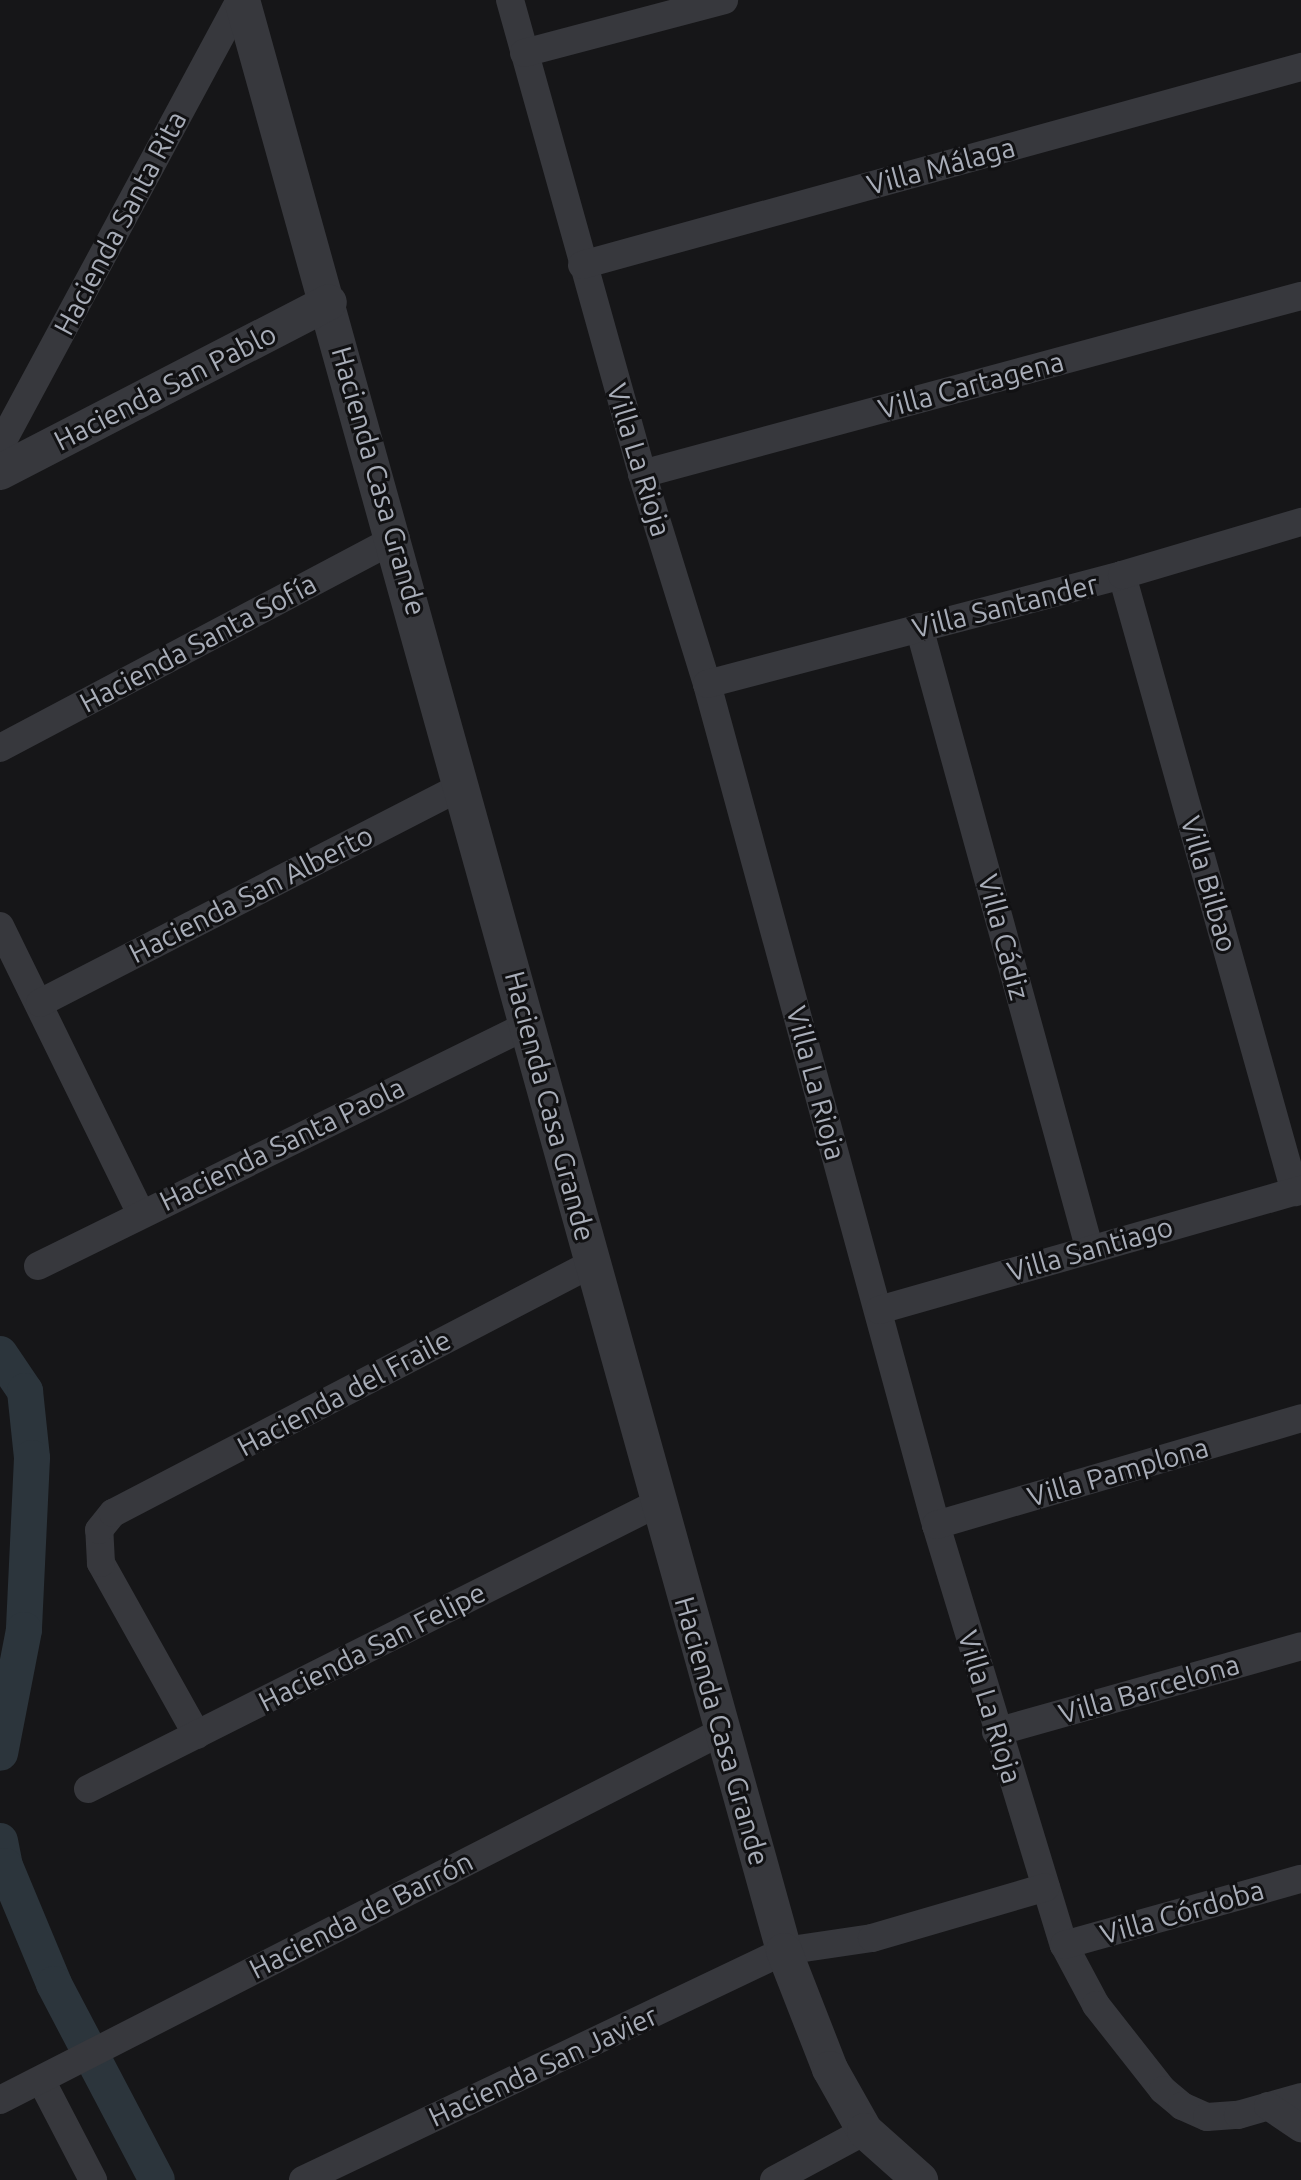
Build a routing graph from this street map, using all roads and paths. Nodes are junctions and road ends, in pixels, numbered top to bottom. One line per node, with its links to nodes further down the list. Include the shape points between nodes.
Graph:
1 (241, 0): 8 (street, Hacienda Casa Grande); 9 (street, Hacienda Santa Rita)
2 (510, 0): 4 (street, Villa La Rioja)
3 (724, 0): 4 (street)
4 (524, 53): 6 (street, Villa La Rioja)
5 (1301, 67): 6 (street, Villa Málaga)
6 (582, 265): 11 (street, Villa La Rioja)
7 (1301, 296): 11 (street, Villa Cartagena)
8 (329, 302): 10 (street, Hacienda San Pablo); 13 (street, Hacienda Casa Grande)
9 (0, 446)
10 (0, 472)
11 (642, 474): 16 (street, Villa La Rioja)
12 (1301, 522): 14 (street, Villa Santander)
13 (396, 538): 17 (street, Hacienda Santa Sofía); 18 (street, Hacienda Casa Grande)
14 (1122, 575): 15 (street, Villa Santander); 22 (street, Villa Bilbao)
15 (919, 627): 16 (street, Villa Santander); 24 (street, Villa Cádiz)
16 (707, 684): 27 (street, Villa La Rioja)
17 (0, 748)
18 (463, 786): 20 (street, Hacienda San Alberto); 21 (street, Hacienda Casa Grande)
19 (0, 926): 20 (street)
20 (40, 1003): 23 (street)
21 (528, 1025): 23 (street, Hacienda Santa Paola); 25 (street, Hacienda Casa Grande)
22 (1298, 1191): 24 (street, Villa Santiago)
23 (140, 1212): 26 (street, Hacienda Santa Paola)
24 (1089, 1247): 27 (street, Villa Santiago)
25 (593, 1263): 29 (street, Hacienda Casa Grande); 34 (street, Hacienda del Fraile, via 113,1513 99,1530 101,1563)
26 (38, 1266)
27 (879, 1310): 30 (street, Villa La Rioja)
28 (1301, 1418): 30 (street, Villa Pamplona)
29 (656, 1504): 32 (street, Hacienda Casa Grande); 34 (street, Hacienda San Felipe)
30 (936, 1525): 33 (street, Villa La Rioja)
31 (1301, 1646): 33 (street, Villa Barcelona)
32 (723, 1731): 39 (street, Hacienda Casa Grande); 40 (street, Hacienda de Barrón)
33 (996, 1732): 37 (street, Villa La Rioja)
34 (197, 1735): 35 (street, Hacienda San Felipe)
35 (88, 1789)
36 (1301, 1879): 38 (street, Villa Córdoba)
37 (1046, 1887): 38 (street, Villa La Rioja); 39 (street, Hacienda San Javier, via 872,1938)
38 (1064, 1945): 43 (street, Villa La Rioja, via 1096,2005 1163,2090 1207,2117)
39 (784, 1951): 45 (street, Hacienda Casa Grande, via 830,2069); 47 (street, Hacienda San Javier)
40 (53, 2075): 42 (street, Hacienda de Barrón); 46 (street)
41 (1301, 2097): 43 (street)
42 (0, 2100)
43 (1268, 2106): 44 (street)
44 (1301, 2128)
45 (865, 2131): 48 (street); 49 (street, Hacienda Casa Grande)
46 (93, 2180)
47 (303, 2180)
48 (774, 2180)
49 (920, 2180)

